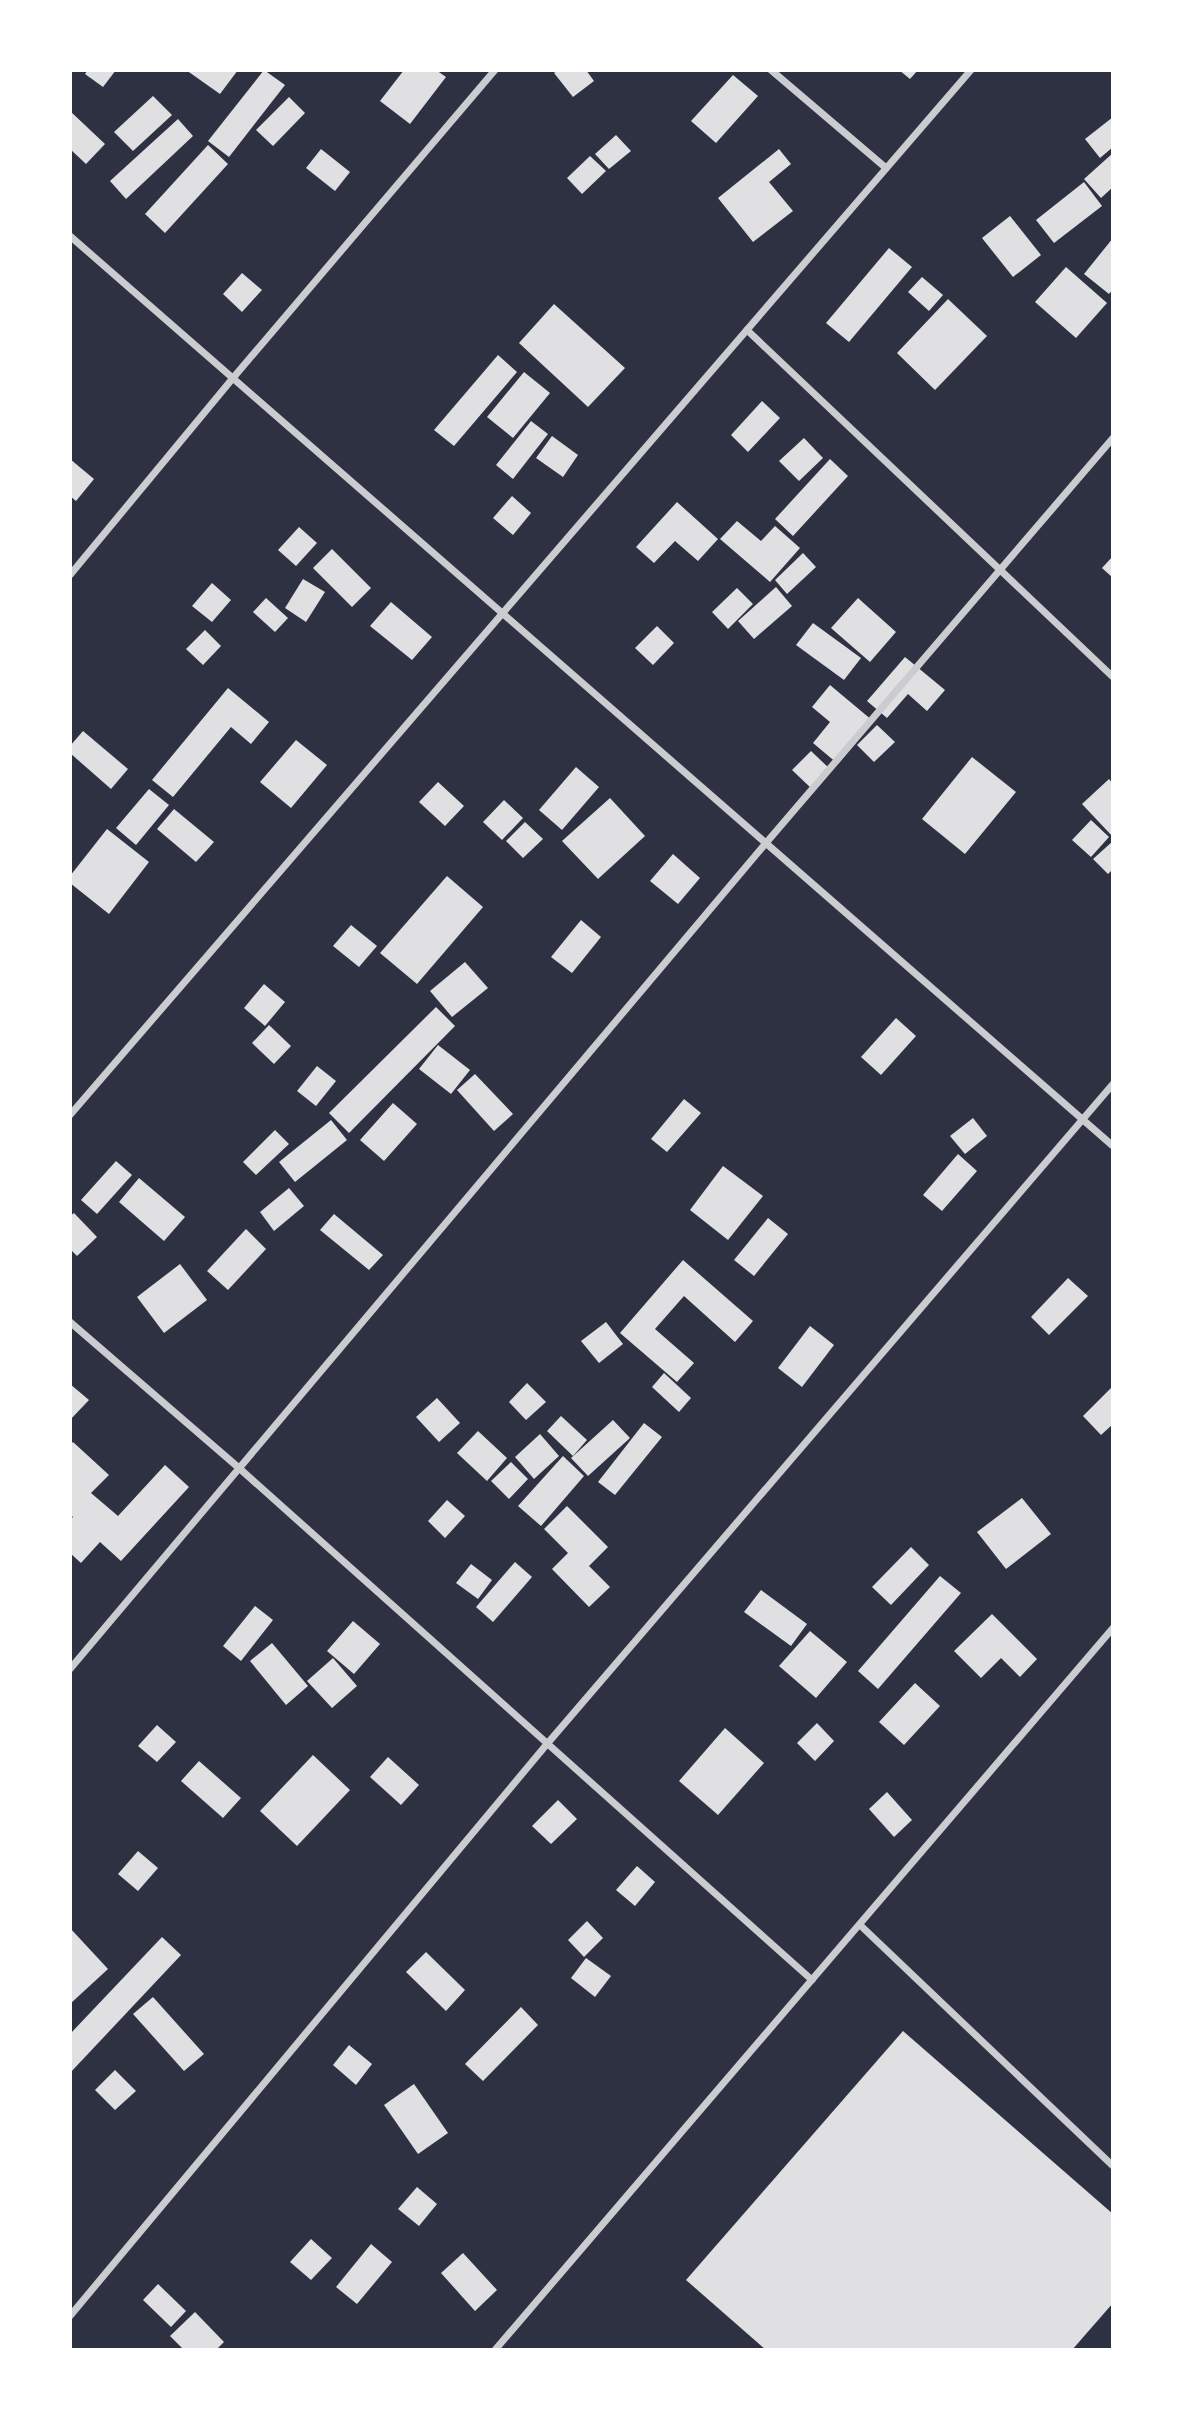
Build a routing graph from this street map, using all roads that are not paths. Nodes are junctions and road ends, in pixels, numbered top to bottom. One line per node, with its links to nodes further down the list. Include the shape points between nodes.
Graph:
1 (495, 70): 7 (street)
2 (771, 70): 4 (street)
3 (971, 70): 4 (street)
4 (886, 168): 6 (street)
5 (70, 236): 7 (street)
6 (747, 330): 9 (street); 11 (street)
7 (233, 378): 10 (street); 11 (street)
8 (1113, 438): 9 (street)
9 (1000, 570): 12 (street); 13 (street)
10 (70, 575)
11 (502, 613): 13 (street); 15 (street)
12 (1113, 677)
13 (766, 843): 16 (street); 19 (street)
14 (1113, 1084): 16 (street)
15 (70, 1115)
16 (1083, 1121): 17 (street); 22 (street)
17 (1113, 1146)
18 (70, 1322): 19 (street)
19 (239, 1468): 21 (street); 22 (street)
20 (1113, 1628): 23 (street)
21 (70, 1669)
22 (547, 1744): 24 (street); 26 (street)
23 (860, 1925): 24 (street); 25 (street)
24 (812, 1980): 27 (street)
25 (1113, 2166)
26 (70, 2316)
27 (495, 2350)

